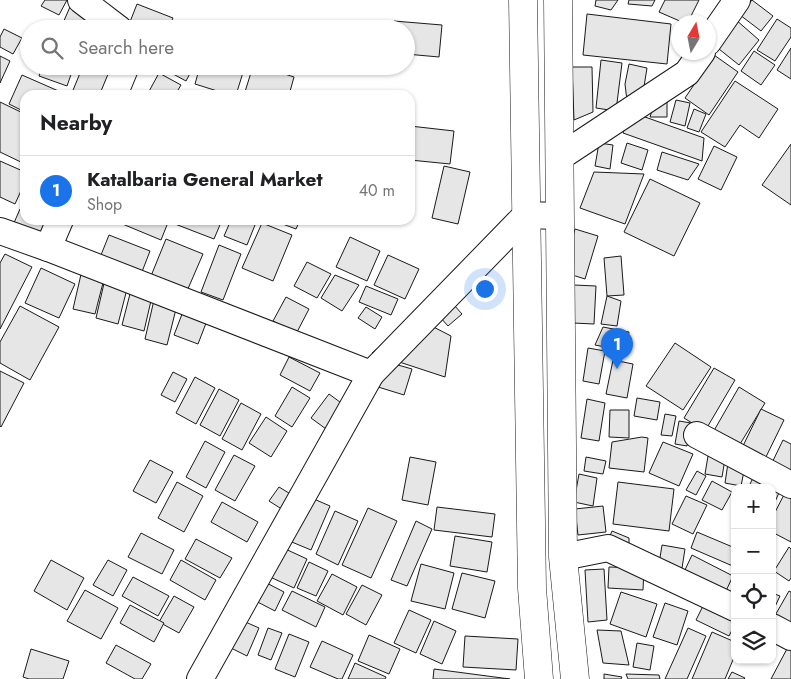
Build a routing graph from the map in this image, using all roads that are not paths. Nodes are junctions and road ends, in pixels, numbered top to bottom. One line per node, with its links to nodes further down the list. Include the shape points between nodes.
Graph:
1 (80, 0): 5 (street)
2 (523, 0): 11 (highway)
3 (558, 0): 10 (highway)
4 (738, 0): 6 (street)
5 (107, 20)
6 (716, 31)
7 (696, 60): 10 (street, via 687,73)
8 (122, 75): 9 (street)
9 (116, 90)
10 (560, 157): 12 (highway)
11 (526, 214): 12 (street); 16 (street); 24 (highway, via 532,588)
12 (559, 216): 19 (highway)
13 (58, 225): 15 (street)
14 (0, 231): 15 (street)
15 (48, 248): 16 (street)
16 (371, 374): 23 (street)
17 (697, 435): 18 (street)
18 (791, 485)
19 (563, 557): 20 (street, via 608,548); 25 (highway)
20 (731, 606)
21 (776, 629): 22 (street)
22 (791, 637)
23 (200, 679)
24 (539, 679)
25 (575, 679)

